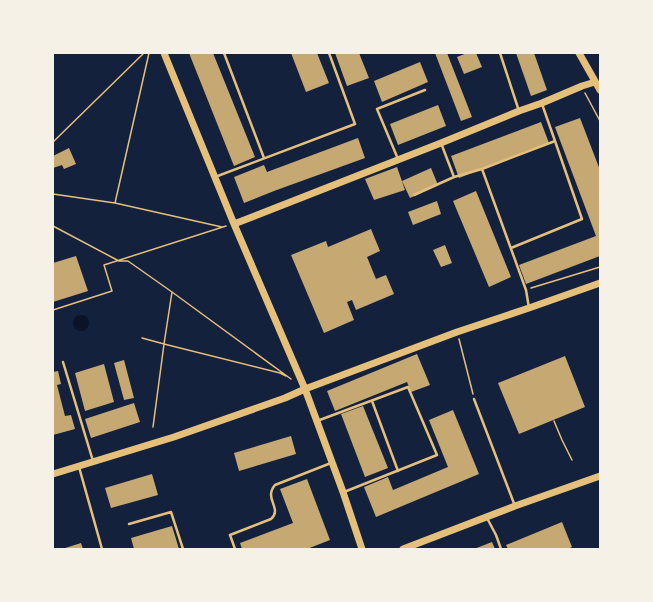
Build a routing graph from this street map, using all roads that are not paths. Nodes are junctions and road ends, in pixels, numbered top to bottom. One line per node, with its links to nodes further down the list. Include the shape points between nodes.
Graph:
1 (164, 53): 16 (street)
2 (224, 53): 13 (lane)
3 (329, 53): 13 (lane, via 355,124)
4 (500, 53): 10 (lane)
5 (579, 53): 6 (street)
6 (595, 82): 8 (street); 9 (street)
7 (425, 90): 14 (lane, via 377,109)
8 (600, 90)
9 (542, 103): 10 (street); 11 (lane)
10 (519, 111): 12 (street)
11 (555, 141): 15 (lane); 20 (lane, via 582,219)
12 (441, 143): 14 (street); 17 (lane)
13 (264, 158): 16 (lane)
14 (398, 160): 19 (street)
15 (482, 169): 17 (lane); 20 (lane)
16 (215, 177): 19 (street)
17 (454, 177): 18 (lane)
18 (414, 195)
19 (234, 224): 24 (street)
20 (511, 248): 22 (lane, via 526,290)
21 (600, 283): 22 (street)
22 (529, 308): 24 (street, via 457,332)
23 (63, 362): 28 (lane)
24 (305, 390): 27 (street); 28 (street)
25 (474, 399): 35 (lane)
26 (372, 401): 27 (lane); 31 (lane); 31 (lane, via 408,387 437,455)
27 (316, 421): 29 (street)
28 (93, 463): 30 (street)
29 (332, 463): 34 (street); 40 (lane, via 275,484 271,494 276,512 274,517 230,535)
30 (78, 467): 32 (street); 38 (lane)
31 (398, 471): 34 (lane)
32 (53, 474)
33 (600, 476): 35 (street)
34 (343, 492): 41 (street)
35 (515, 506): 36 (street)
36 (487, 518): 42 (street); 43 (lane)
37 (129, 524): 39 (lane, via 171,512)
38 (102, 549)
39 (183, 549)
40 (236, 549)
41 (362, 549)
42 (403, 549)
43 (501, 549)

